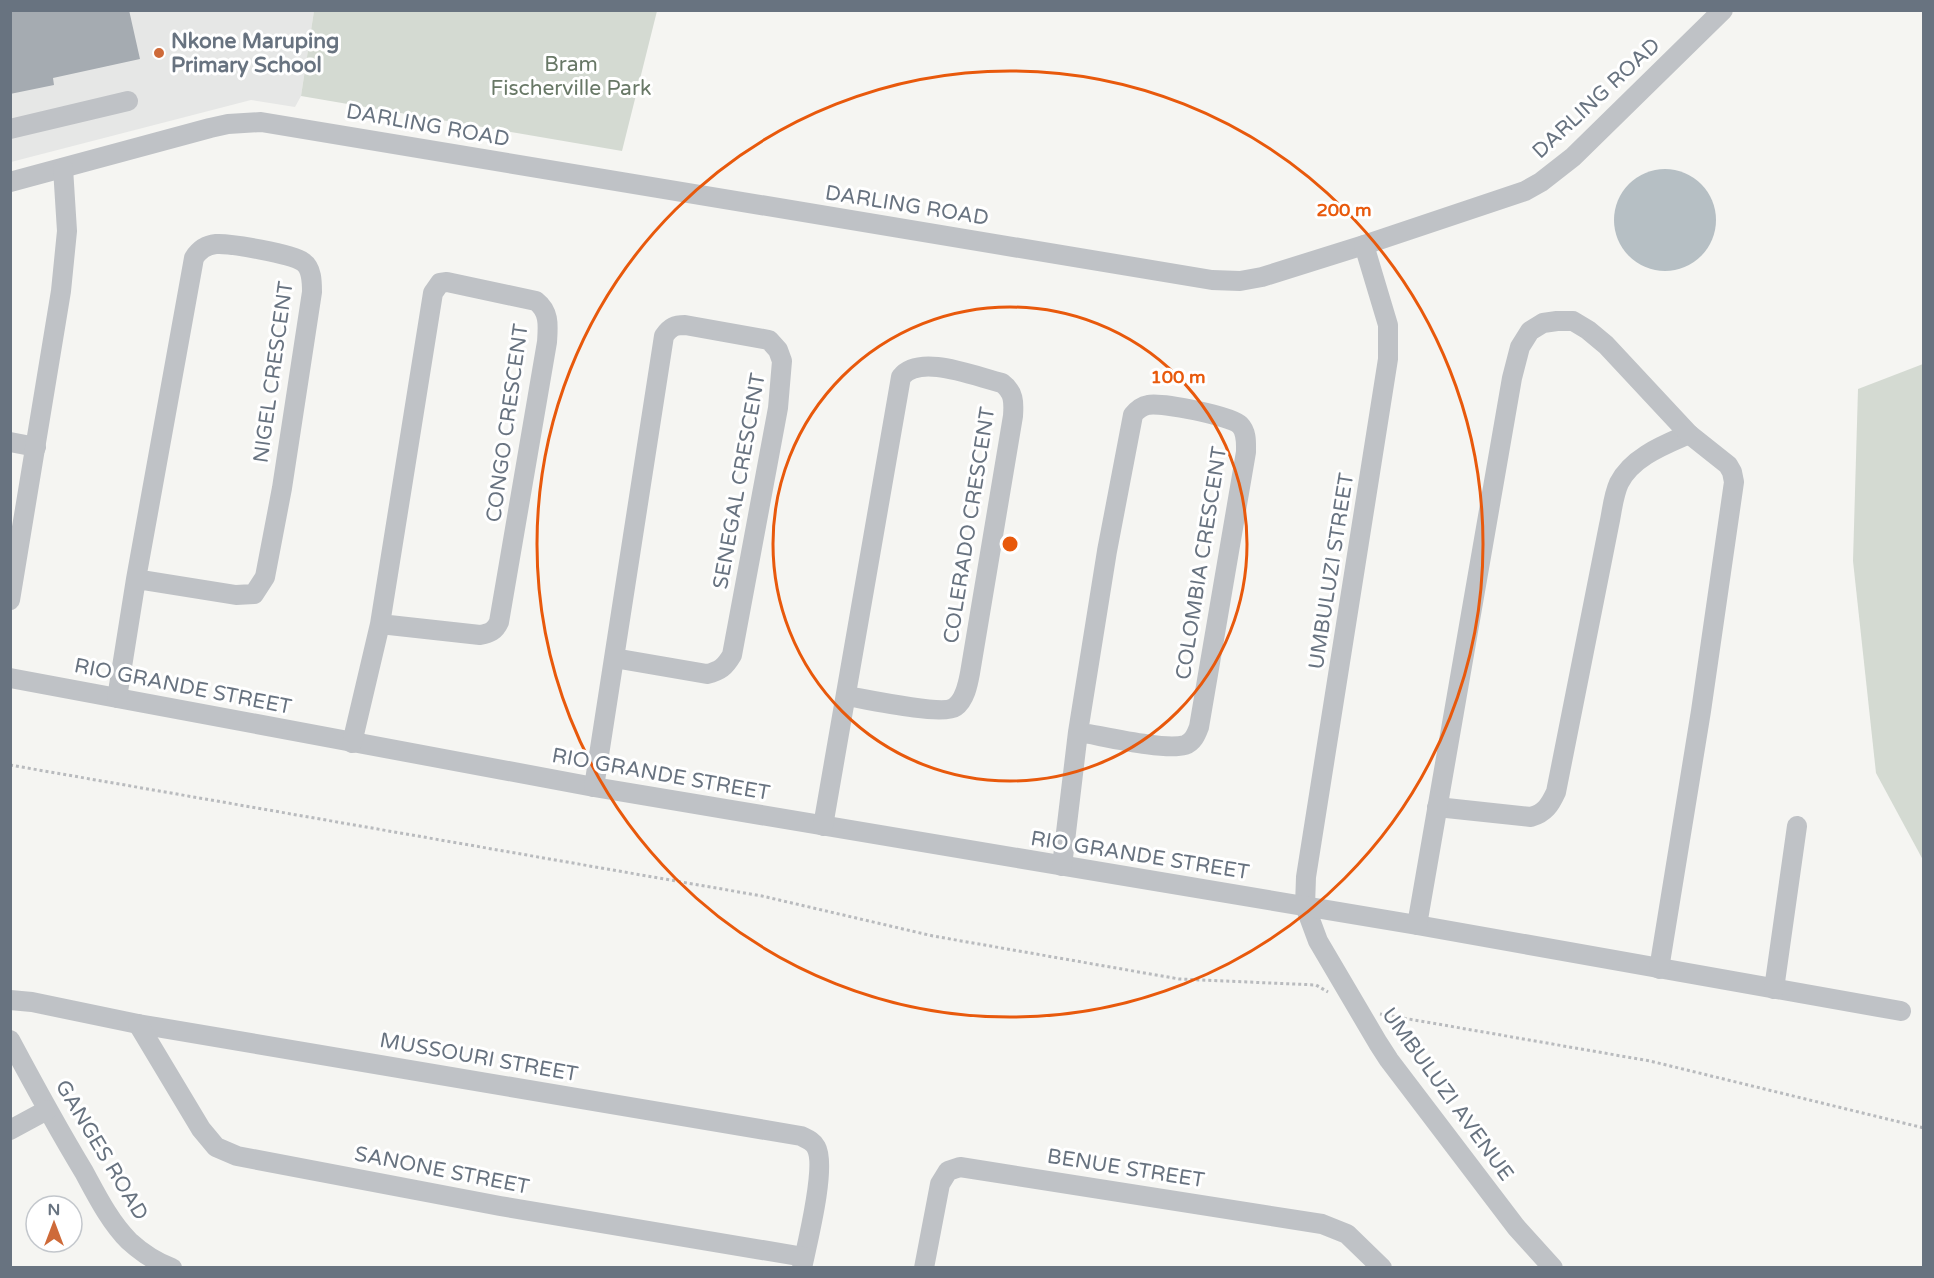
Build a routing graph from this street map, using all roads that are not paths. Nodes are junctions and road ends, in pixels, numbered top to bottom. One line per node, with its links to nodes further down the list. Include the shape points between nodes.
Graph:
1 (1723, 10): 6 (street, DARLING ROAD, via 1573,157 1541,182 1508,198)
2 (129, 101): 3 (street)
3 (10, 129)
4 (63, 168): 5 (street, DARLING ROAD); 6 (street, DARLING ROAD, via 210,128 261,122 1212,280 1262,277); 9 (street, via 65,250)
5 (10, 182)
6 (1364, 245): 24 (street, UMBULUZI STREET, via 1388,325 1388,359 1306,877)
7 (1689, 434): 20 (street, via 1644,457 1619,483 1550,806 1531,817); 20 (street, via 1588,330 1573,321 1557,321 1530,331 1520,347 1512,378); 26 (street, via 1728,465 1734,495)
8 (10, 442): 9 (street)
9 (36, 447): 11 (street)
10 (136, 579): 10 (street, NIGEL CRESCENT, via 236,595 254,594 260,587 282,488 311,300 311,276 302,261 216,244 198,251 194,258); 16 (street, NIGEL CRESCENT)
11 (10, 600)
12 (380, 624): 12 (street, CONGO CRESCENT, via 480,635 496,629 546,342 548,322 536,301 447,282 440,283 433,293); 18 (street, CONGO CRESCENT)
13 (614, 658): 13 (street, SENEGAL CRESCENT, via 707,674 718,672 732,656 779,399 782,361 768,340 685,325 676,325 664,336); 19 (street, SENEGAL CRESCENT)
14 (10, 678): 16 (street, RIO GRANDE STREET)
15 (847, 696): 15 (street, COLERADO CRESCENT, via 939,711 955,707 963,698 1012,416 1013,397 1002,383 937,367 912,368 901,377); 21 (street, COLERADO CRESCENT)
16 (117, 698): 18 (street, RIO GRANDE STREET)
17 (1078, 732): 17 (street, COLOMBIA CRESCENT, via 1167,747 1186,745 1195,737 1246,452 1244,431 1236,422 1166,404 1138,408 1133,415); 23 (street, COLOMBIA CRESCENT)
18 (352, 743): 19 (street, RIO GRANDE STREET)
19 (594, 787): 21 (street, RIO GRANDE STREET)
20 (1437, 807): 25 (street)
21 (823, 826): 23 (street, RIO GRANDE STREET)
22 (1797, 826): 27 (street)
23 (1062, 866): 24 (street, RIO GRANDE STREET)
24 (1305, 906): 25 (street, RIO GRANDE STREET); 35 (street, UMBULUZI AVENUE, via 1318,940 1389,1060)
25 (1417, 925): 26 (street, RIO GRANDE STREET)
26 (1659, 969): 27 (street, RIO GRANDE STREET)
27 (1774, 988): 29 (street, RIO GRANDE STREET)
28 (10, 1000): 30 (street, MUSSOURI STREET)
29 (1901, 1011)
30 (138, 1024): 34 (street, SANONE STREET, via 201,1129 225,1152); 34 (street, MUSSOURI STREET, via 801,1136 816,1147 820,1165)
31 (10, 1040): 32 (street, GANGES ROAD)
32 (47, 1110): 33 (street); 36 (street, GANGES ROAD, via 117,1227 141,1251)
33 (10, 1130)
34 (803, 1262)
35 (1550, 1266)
36 (172, 1268)
37 (924, 1268): 38 (street, BENUE STREET, via 940,1184 948,1171 960,1167 1322,1224 1347,1234)
38 (1382, 1268)

